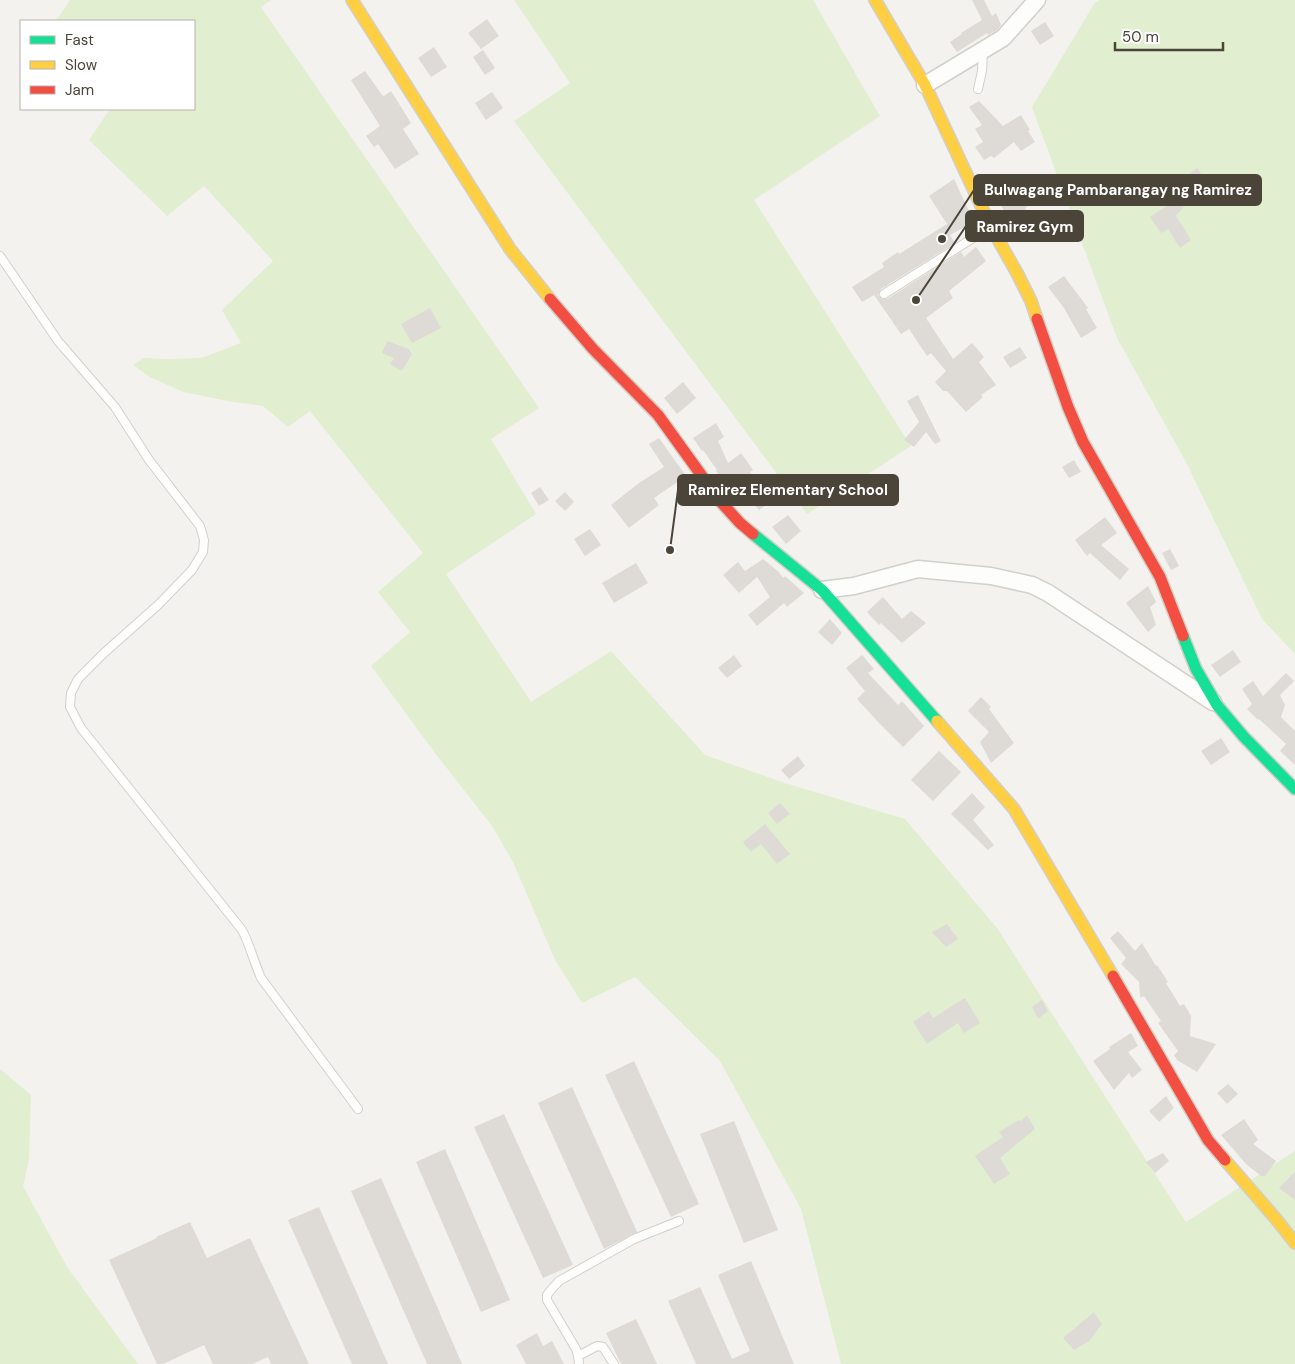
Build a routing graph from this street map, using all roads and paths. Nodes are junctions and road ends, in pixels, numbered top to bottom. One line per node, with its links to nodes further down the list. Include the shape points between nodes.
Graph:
1 (352, 0): 10 (street, via 528,272 593,349 658,415 720,501 740,523)
2 (875, 0): 5 (street)
3 (1038, 0): 4 (street, via 1003,38)
4 (983, 49): 5 (street); 6 (lane)
5 (925, 85): 7 (street)
6 (978, 89)
7 (990, 227): 9 (lane); 11 (street, via 1031,301 1083,442 1160,577 1196,669)
8 (0, 256): 13 (lane, via 58,341 116,407 149,460 200,526 204,540 203,552 192,570 78,678 71,693 70,707 81,728 242,930 261,978)
9 (884, 294)
10 (822, 590): 11 (street, via 854,586 918,568 991,576 1032,585); 15 (street, via 1014,809 1208,1140)
11 (1217, 705): 12 (street)
12 (1295, 789)
13 (358, 1109)
14 (679, 1222): 16 (lane, via 585,1265 559,1281 547,1295)
15 (1295, 1243)
16 (579, 1360): 17 (lane, via 597,1346 603,1347)
17 (614, 1364)

